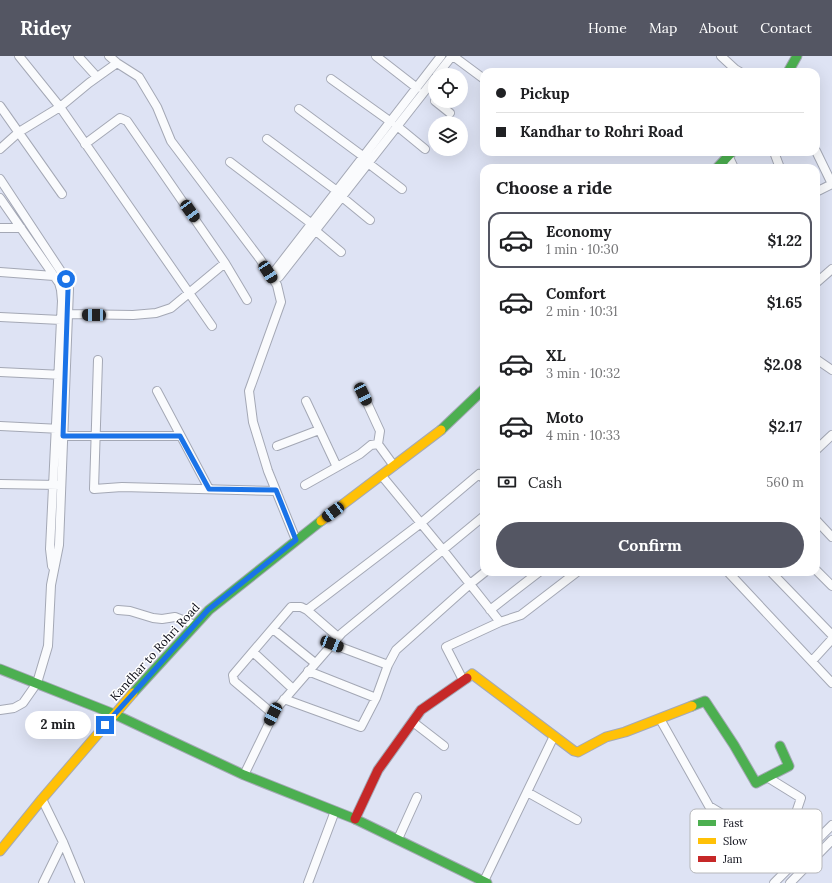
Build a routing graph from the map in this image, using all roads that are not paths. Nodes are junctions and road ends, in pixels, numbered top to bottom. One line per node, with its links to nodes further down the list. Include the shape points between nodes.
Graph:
1 (19, 56): 20 (street)
2 (78, 56): 14 (street)
3 (109, 56): 9 (street)
4 (376, 56): 17 (street)
5 (442, 56): 17 (street)
6 (453, 56): 10 (street); 13 (street)
7 (721, 56): 11 (street)
8 (797, 56): 12 (street)
9 (117, 63): 14 (street); 83 (street, via 139,77 157,107 171,141 277,285 281,302 249,391 253,422)
10 (443, 68)
11 (734, 68)
12 (790, 68)
13 (480, 76)
14 (97, 77): 20 (street)
15 (331, 79): 24 (street)
16 (428, 84): 17 (street)
17 (420, 90): 18 (street); 24 (street)
18 (428, 96)
19 (0, 106): 25 (street)
20 (60, 107): 25 (street); 27 (street)
21 (444, 108): 23 (street)
22 (300, 110): 32 (street)
23 (450, 113)
24 (394, 124): 29 (street); 32 (street)
25 (19, 132): 28 (street); 39 (street)
26 (267, 139): 40 (street)
27 (85, 144): 47 (street, via 120,118 127,121); 52 (street)
28 (0, 149)
29 (424, 149)
30 (728, 156): 34 (street)
31 (818, 156): 36 (street)
32 (366, 160): 37 (street); 40 (street)
33 (230, 162): 43 (street)
34 (721, 164)
35 (0, 179): 55 (street, via 66,279 68,289)
36 (832, 184): 38 (street)
37 (402, 189)
38 (820, 190)
39 (62, 194)
40 (340, 194): 42 (street); 43 (street)
41 (0, 198): 45 (street)
42 (370, 220)
43 (314, 227): 43 (street, via 279,277 274,272); 46 (street)
44 (0, 228): 45 (street)
45 (21, 228): 50 (street)
46 (341, 252)
47 (225, 263): 52 (street); 53 (street)
48 (832, 269): 51 (street)
49 (0, 272): 50 (street)
50 (54, 276): 55 (street, via 61,290)
51 (820, 280)
52 (188, 293): 55 (street, via 171,308 156,313); 56 (street)
53 (247, 300)
54 (0, 317): 55 (street)
55 (65, 317): 61 (street)
56 (212, 326)
57 (98, 360): 70 (street)
58 (820, 362): 59 (street)
59 (832, 370)
60 (0, 372): 61 (street)
61 (62, 375): 68 (street)
62 (157, 391): 71 (street)
63 (480, 393): 75 (street, Kandhar to Rohri Road, via 444,429)
64 (363, 394): 72 (street, via 380,431)
65 (306, 401): 67 (street)
66 (0, 426): 68 (street)
67 (319, 430): 73 (street); 76 (street)
68 (61, 431): 70 (street); 80 (street)
69 (832, 435): 74 (street)
70 (96, 436): 71 (street); 82 (street, via 94,489)
71 (180, 436): 82 (street)
72 (378, 444): 75 (street); 76 (street, via 371,445)
73 (277, 446)
74 (820, 446)
75 (394, 466): 78 (street, Kandhar to Rohri Road)
76 (338, 467): 81 (street)
77 (480, 475): 85 (street)
78 (382, 476): 85 (street); 88 (street, Kandhar to Rohri Road)
79 (0, 484): 80 (street)
80 (57, 485): 115 (street, via 59,545 51,585 48,646)
81 (305, 485)
82 (209, 489): 83 (street)
83 (276, 490): 88 (street)
84 (480, 519): 89 (street)
85 (421, 523): 89 (street); 99 (street)
86 (820, 524): 87 (street)
87 (832, 537)
88 (296, 540): 102 (street, Kandhar to Rohri Road, via 208,610)
89 (443, 550): 96 (street); 105 (street)
90 (820, 574): 97 (street)
91 (480, 576): 96 (street)
92 (534, 576): 100 (street)
93 (572, 576): 101 (street, via 521,615)
94 (732, 576): 109 (street)
95 (775, 576): 104 (street)
96 (470, 584): 100 (street); 111 (street, via 396,650)
97 (832, 586)
98 (118, 610): 102 (street, via 162,619 175,617)
99 (307, 610): 103 (street, via 291,607); 105 (street)
100 (490, 610): 101 (street)
101 (500, 622): 114 (street, via 446,646)
102 (195, 625): 121 (street, Kandhar to Rohri Road)
103 (272, 629): 108 (street); 110 (street)
104 (832, 634)
105 (338, 637): 107 (street)
106 (832, 639): 109 (street)
107 (332, 644): 110 (street); 111 (street)
108 (253, 652): 117 (street); 122 (street, via 233,678)
109 (812, 661): 116 (street)
110 (315, 663): 113 (street)
111 (388, 665): 118 (street)
112 (0, 670): 115 (street)
113 (308, 671): 117 (street); 118 (street)
114 (463, 680): 124 (street, via 421,710); 125 (street, via 472,674)
115 (37, 683): 120 (street, via 23,704); 121 (street)
116 (832, 683)
117 (293, 689): 119 (street)
118 (376, 698): 119 (street, via 361,727)
119 (284, 699): 122 (street)
120 (0, 710)
121 (114, 714): 128 (street); 132 (street, Kandhar to Rohri Road)
122 (273, 714): 128 (street)
123 (660, 719): 125 (street, via 611,735 578,752); 129 (street, via 705,701 756,783); 133 (street, via 709,806)
124 (412, 722): 126 (street); 136 (street, via 378,770)
125 (554, 736): 130 (street)
126 (444, 746)
127 (780, 746): 129 (street, via 789,766)
128 (244, 774): 135 (street)
129 (767, 777): 134 (street, via 801,798)
130 (527, 792): 137 (street); 147 (street)
131 (416, 797): 140 (street)
132 (42, 799): 142 (street); 144 (street, Kandhar to Rohri Road)
133 (714, 809)
134 (797, 809)
135 (335, 811): 136 (street); 150 (street)
136 (355, 819): 140 (street)
137 (577, 820)
138 (832, 825): 139 (street)
139 (822, 835)
140 (398, 839): 147 (street)
141 (832, 840): 143 (street)
142 (63, 842): 148 (street); 149 (street)
143 (822, 850)
144 (0, 851)
145 (784, 873): 151 (street)
146 (800, 873): 152 (street)
147 (486, 882)
148 (43, 883)
149 (80, 883)
150 (308, 883)
151 (774, 883)
152 (790, 883)

